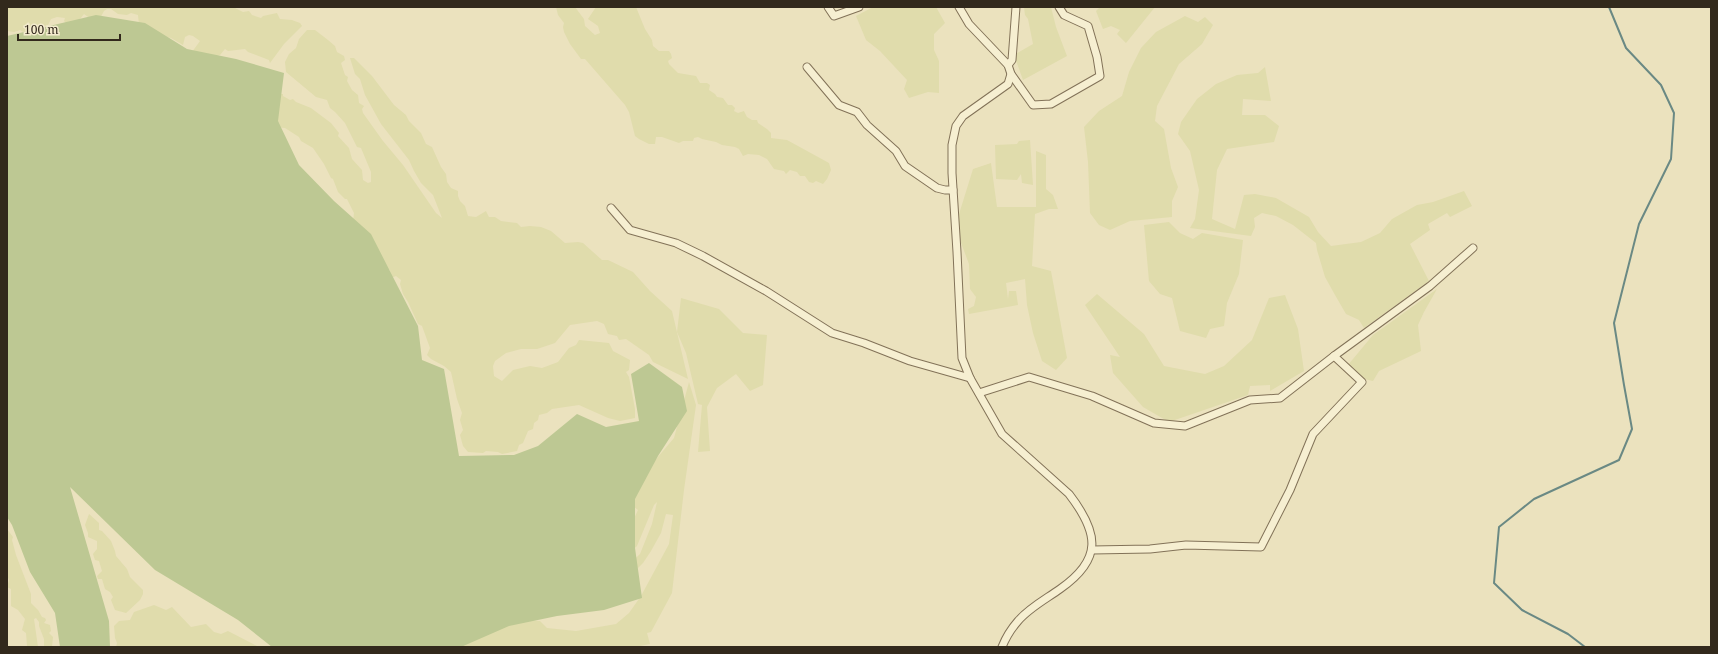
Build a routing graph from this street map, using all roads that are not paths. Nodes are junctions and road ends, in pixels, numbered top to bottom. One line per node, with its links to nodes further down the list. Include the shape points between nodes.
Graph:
1 (828, 7): 2 (street, via 834,16)
2 (859, 7)
3 (959, 7): 6 (street, via 969,24)
4 (1016, 7): 6 (street, via 1012,60)
5 (1059, 7): 8 (street, via 1064,15 1088,26 1098,57 1100,76 1051,104 1033,105)
6 (1008, 65): 8 (street)
7 (807, 67): 9 (street, via 839,105 857,112 867,125 896,151 905,166 937,188)
8 (1011, 74): 9 (street, via 1008,84 963,116 956,126 952,145)
9 (953, 190): 13 (street, via 960,346)
10 (611, 208): 13 (street, via 630,230 676,243 703,256 766,291 832,333 910,361)
11 (1473, 248): 12 (street, via 1430,286)
12 (1334, 356): 14 (street, via 1280,398 1250,400 1185,426 1154,423 1092,396 1029,377); 15 (street, via 1362,382 1313,434 1290,490 1261,547 1186,545 1150,549)
13 (970, 378): 14 (street)
14 (979, 393): 15 (street, via 1002,434 1046,472 1077,504 1090,528)
15 (1092, 550): 16 (street, via 1086,563 1075,576 1018,620 1008,632)
16 (1002, 647)

